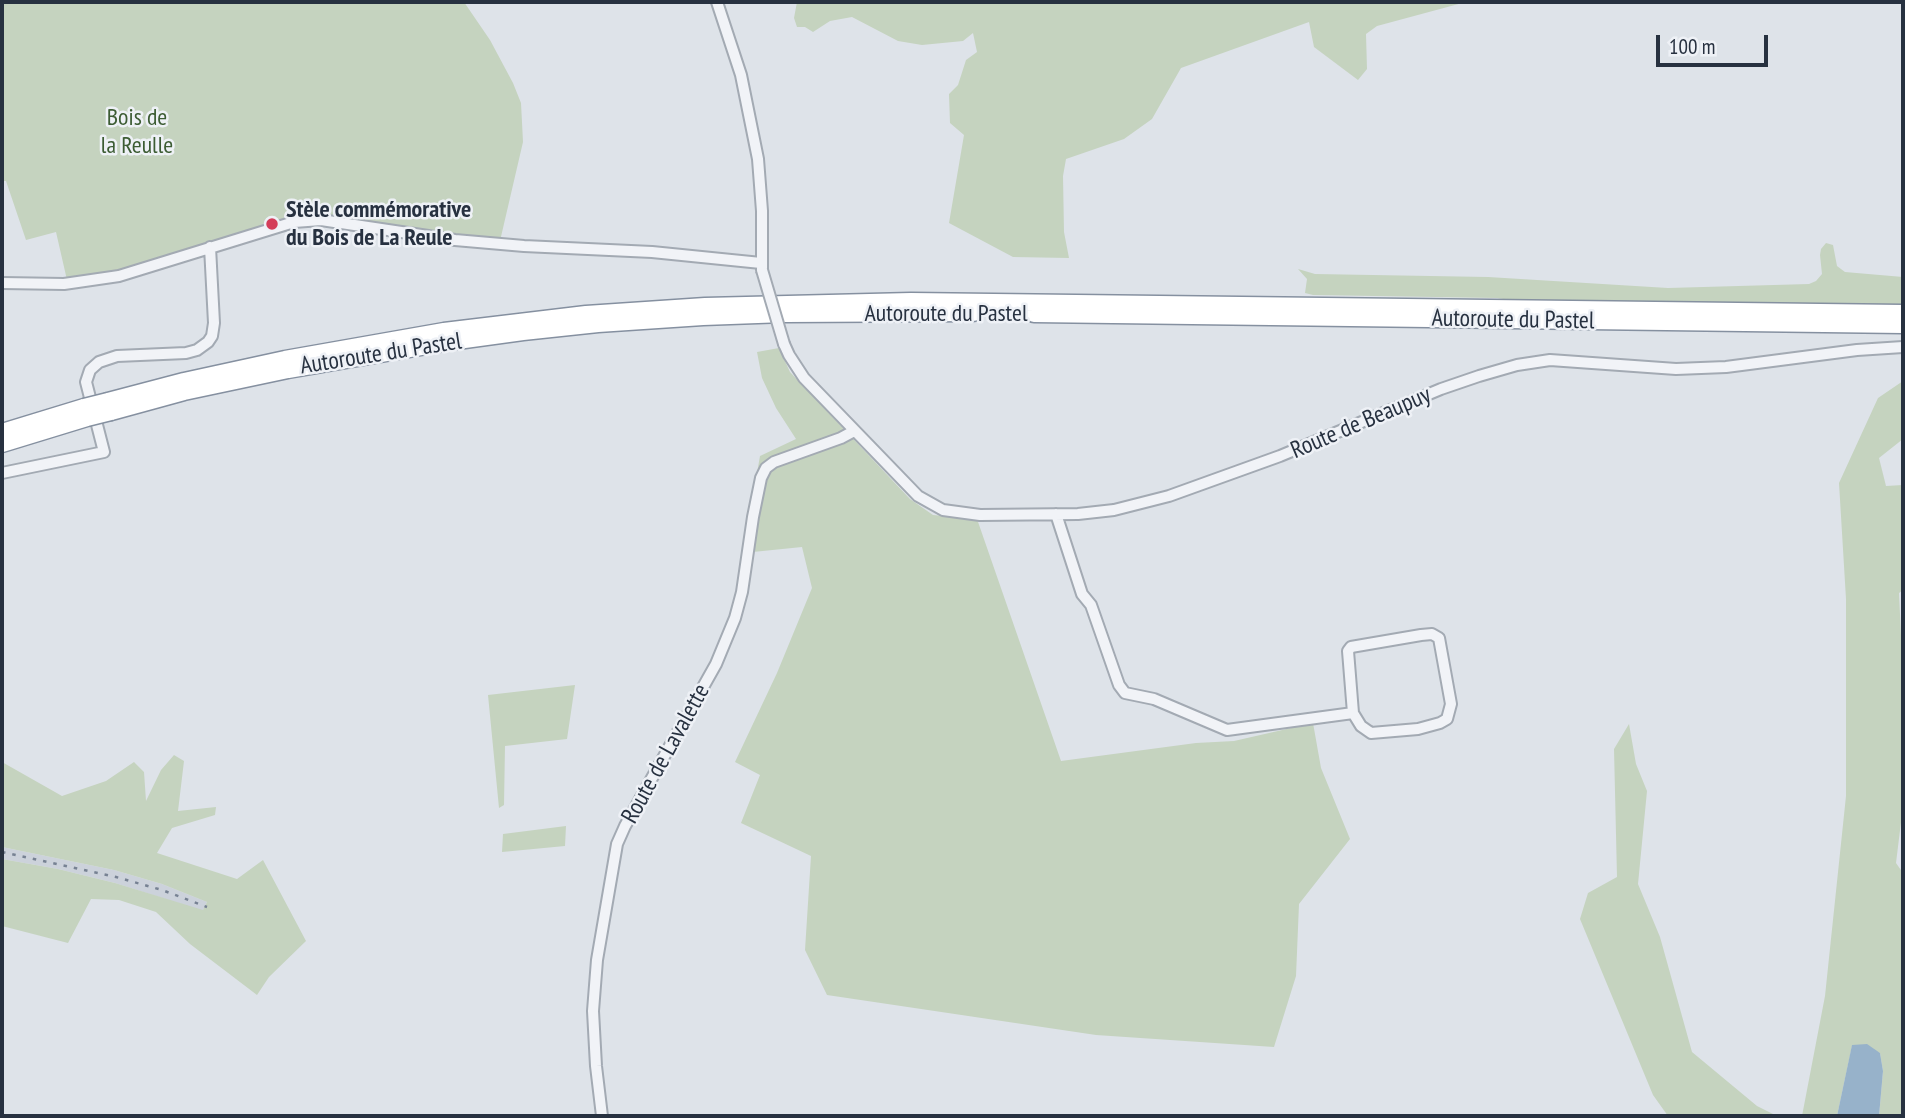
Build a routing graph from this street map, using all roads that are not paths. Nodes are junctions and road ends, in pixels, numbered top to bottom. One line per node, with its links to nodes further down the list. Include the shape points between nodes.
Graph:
1 (717, 2): 3 (street, via 741,75 758,159)
2 (211, 247): 3 (street, via 294,222 321,220 455,240 652,252); 4 (street, via 119,276 64,284); 13 (street, via 214,323 208,342 186,353 117,356 99,362 86,383 104,452)
3 (762, 266): 10 (street, bridge, via 789,355)
4 (2, 283)
5 (1903, 313): 8 (highway, Autoroute du Pastel, via 911,301 705,306 444,331 184,381)
6 (1903, 324): 8 (highway, Autoroute du Pastel, via 981,313 703,317 450,341)
7 (1903, 347): 14 (street, Route de Beaupuy, via 1713,368 1550,360 1517,366 1441,389 1169,496 1114,510)
8 (110, 406): 9 (highway, Autoroute du Pastel, bridge)
9 (85, 413): 11 (highway, Autoroute du Pastel); 12 (highway, Autoroute du Pastel)
10 (850, 427): 14 (street, Route de Beaupuy, via 918,496 943,510 980,515); 16 (street, Route de Lavalette, via 830,442 766,468 735,618 716,664 617,844 593,1011)
11 (2, 432)
12 (2, 444)
13 (2, 474)
14 (1056, 514): 15 (street, via 1082,594 1091,605 1125,693 1154,699 1227,730)
15 (1353, 713): 15 (street, via 1371,733 1418,729 1447,719 1451,704 1439,638 1421,635 1351,647)
16 (602, 1116)

